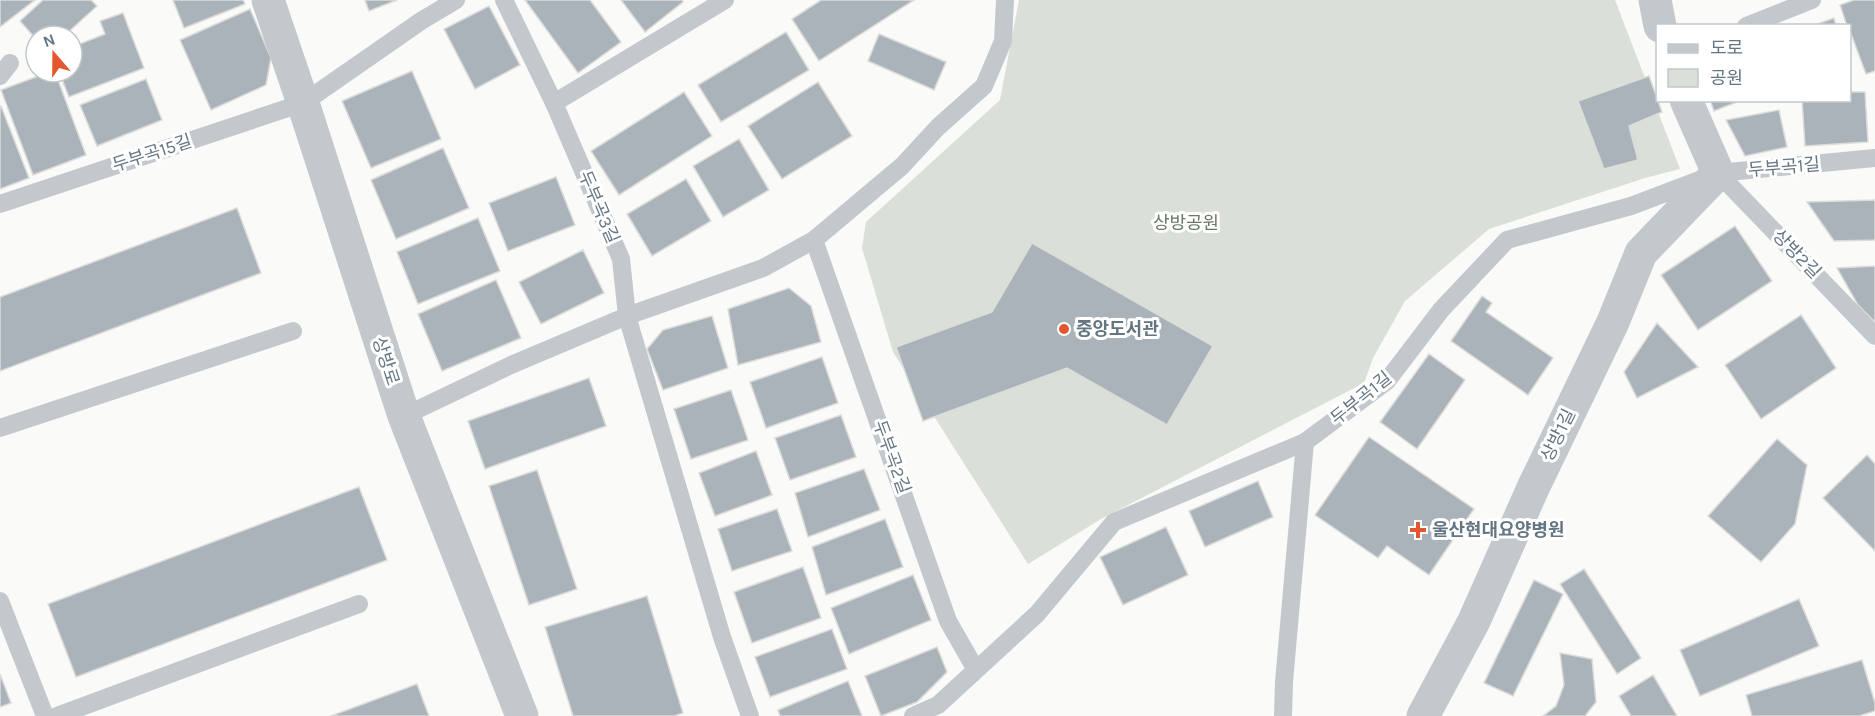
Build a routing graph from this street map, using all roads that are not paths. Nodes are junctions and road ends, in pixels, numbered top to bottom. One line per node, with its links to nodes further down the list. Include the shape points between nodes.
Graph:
1 (268, 0): 11 (street, 상방로)
2 (456, 0): 11 (lane)
3 (504, 0): 12 (lane, 두부곡3길)
4 (725, 0): 12 (lane)
5 (1005, 0): 16 (lane, via 1004,41 984,86 902,166)
6 (1655, 0): 8 (street)
7 (1812, 0): 9 (lane)
8 (1660, 24)
9 (1751, 24)
10 (1687, 102): 14 (street)
11 (303, 103): 15 (lane, 두부곡15길); 20 (street, 상방로)
12 (554, 103): 17 (lane, 두부곡3길, via 621,259)
13 (1875, 158): 14 (lane, 두부곡1길)
14 (1718, 172): 19 (lane, 상방2길); 22 (lane, 두부곡1길, via 1630,206 1507,240 1441,310 1388,381); 32 (street, 상방1길, via 1641,252 1613,322 1474,621)
15 (0, 204)
16 (814, 240): 17 (lane, via 763,268); 25 (lane, 두부곡2길, via 948,621)
17 (627, 316): 20 (lane); 29 (lane, via 722,637)
18 (293, 331): 21 (lane)
19 (1875, 336)
20 (404, 416): 28 (street, 상방로)
21 (0, 428)
22 (1305, 442): 25 (lane, 두부곡1길, via 1114,522 1037,614); 31 (lane)
23 (0, 601): 26 (lane)
24 (359, 603): 27 (lane)
25 (976, 670): 30 (lane, 두부곡1길, via 938,705)
26 (45, 716)
27 (57, 716)
28 (522, 716)
29 (750, 716)
30 (913, 716)
31 (1283, 716)
32 (1423, 716)

